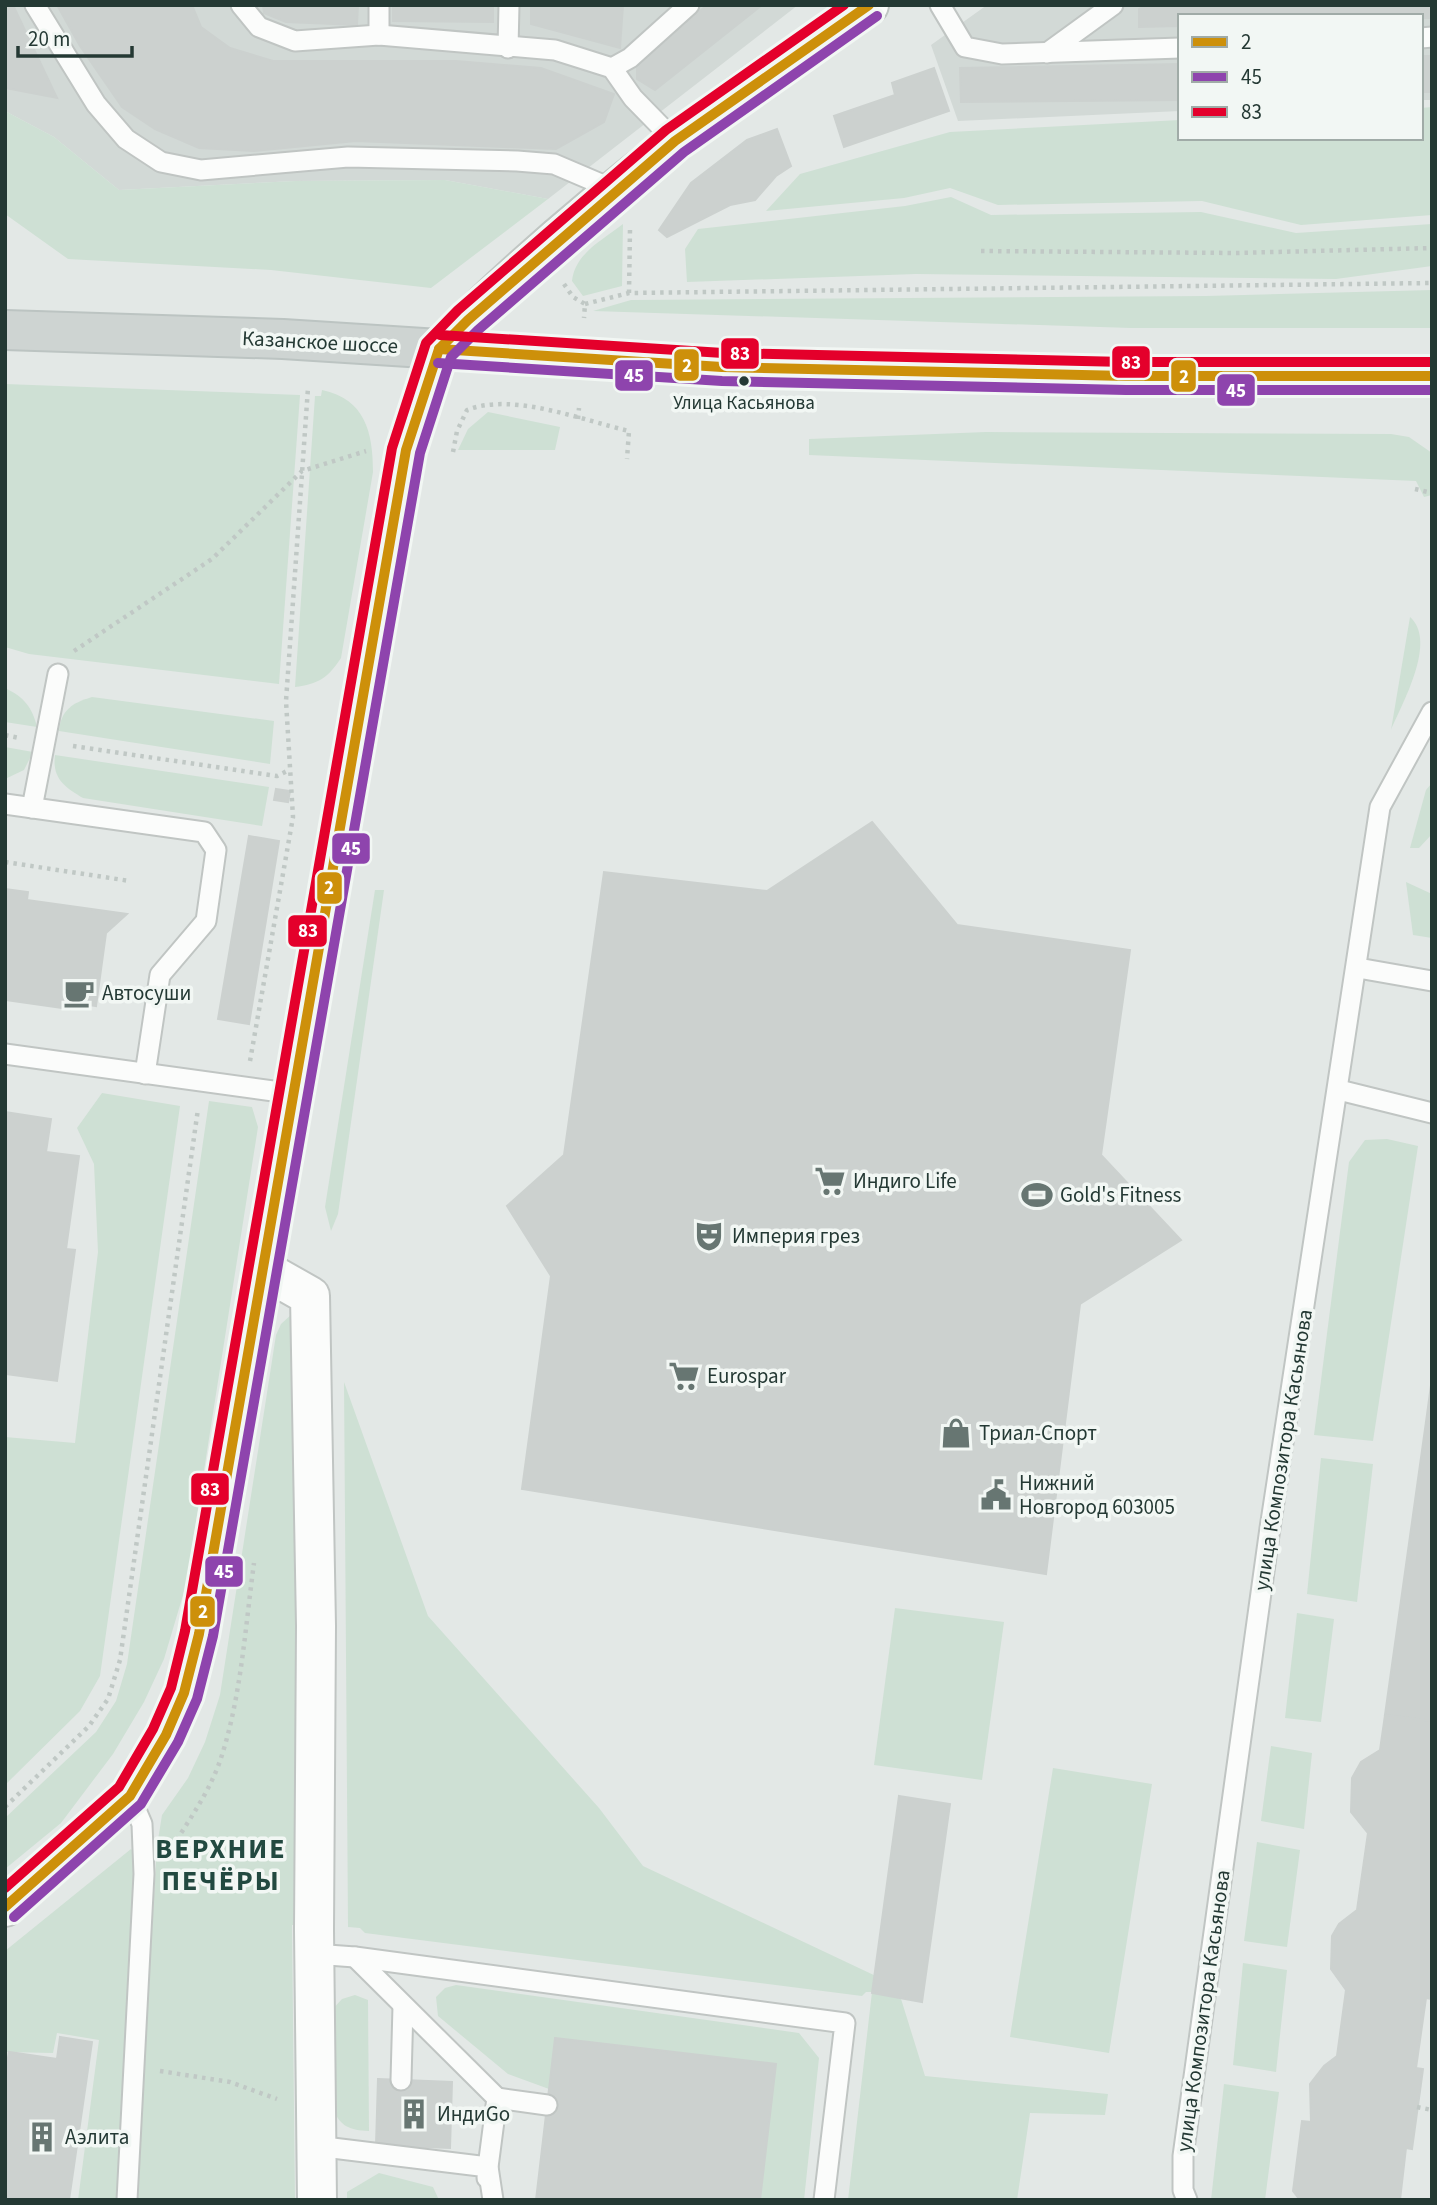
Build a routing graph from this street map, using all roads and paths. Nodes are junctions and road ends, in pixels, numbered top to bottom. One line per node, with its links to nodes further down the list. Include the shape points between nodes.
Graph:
1 (35, 5): 15 (lane, via 96,104 126,139 161,162 201,170 348,157 554,164)
2 (241, 5): 9 (lane, via 259,27 295,41)
3 (379, 5): 9 (lane)
4 (509, 5): 10 (lane)
5 (689, 5): 13 (lane, via 630,58)
6 (869, 5): 14 (street)
7 (940, 5): 12 (lane, via 965,47 1002,54)
8 (1113, 5): 12 (lane)
9 (379, 35): 10 (lane)
10 (508, 48): 13 (lane, via 555,50)
11 (1178, 48): 12 (lane)
12 (1047, 53)
13 (612, 68): 14 (lane, via 633,98)
14 (675, 141): 15 (street)
15 (622, 207): 19 (path); 22 (street, via 468,320)
16 (1432, 248): 17 (path, via 1235,253)
17 (981, 251)
18 (1432, 283): 19 (path)
19 (629, 293): 20 (path)
20 (585, 303)
21 (5, 330): 22 (main road, Казанское шоссе)
22 (439, 349): 23 (main road, Казанское шоссе, via 722,367 1126,376); 49 (street, via 406,450)
23 (1432, 376)
24 (308, 388): 30 (path)
25 (579, 408): 26 (path)
26 (578, 419): 28 (path, via 512,404 485,403 467,410); 29 (path, via 629,430)
27 (373, 449): 30 (path)
28 (453, 452)
29 (627, 459)
30 (302, 471): 33 (path, via 212,559 63,658); 37 (path, via 286,701)
31 (1415, 489): 32 (path)
32 (1432, 493)
33 (58, 674): 36 (lane)
34 (1432, 712): 42 (lane, улица Композитора Касьянова, via 1380,807)
35 (5, 735): 36 (path)
36 (47, 742): 37 (path, via 277,776); 39 (lane)
37 (289, 770): 47 (path, via 291,837)
38 (5, 804): 39 (lane)
39 (32, 808): 45 (lane, via 204,832 216,850 206,921 160,975)
40 (5, 862): 41 (path)
41 (130, 881)
42 (1358, 968): 43 (lane); 48 (lane, улица Композитора Касьянова)
43 (1432, 981)
44 (5, 1054): 45 (lane)
45 (145, 1074): 46 (lane)
46 (202, 1080): 47 (lane); 53 (path, via 120,1660 108,1699 89,1726)
47 (246, 1086): 49 (lane)
48 (1339, 1090): 50 (lane); 72 (lane, улица Композитора Касьянова, via 1270,1528 1182,2155)
49 (295, 1094): 51 (street)
50 (1432, 1113)
51 (264, 1270): 52 (street, via 199,1634 184,1693 166,1735); 55 (street, via 310,1296 316,1626)
52 (130, 1796): 54 (street); 58 (lane, via 142,1824 144,1874)
53 (5, 1807)
54 (5, 1908)
55 (314, 1954): 56 (lane); 65 (street)
56 (355, 1956): 57 (lane); 71 (lane, via 845,2023)
57 (403, 2007): 59 (lane); 60 (lane)
58 (135, 2068): 61 (path, via 230,2082); 67 (lane)
59 (401, 2080)
60 (497, 2098): 62 (lane); 66 (lane)
61 (287, 2102)
62 (547, 2105)
63 (1418, 2107): 64 (path)
64 (1432, 2110)
65 (316, 2146): 66 (lane); 68 (street)
66 (488, 2167): 69 (lane); 70 (lane)
67 (127, 2200)
68 (317, 2200)
69 (485, 2200)
70 (493, 2200)
71 (824, 2200)
72 (1187, 2200)

